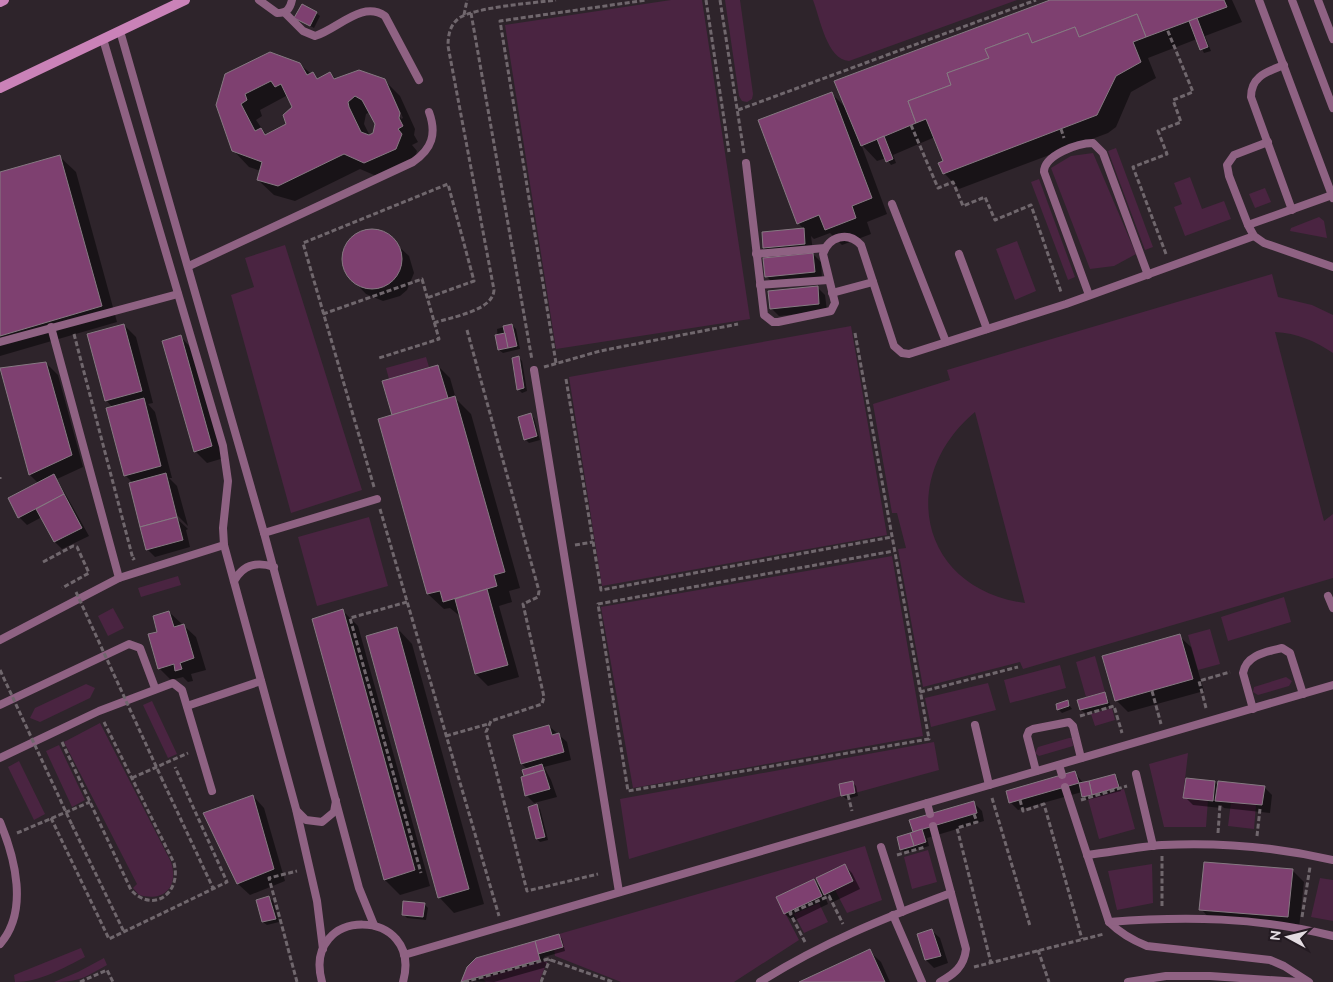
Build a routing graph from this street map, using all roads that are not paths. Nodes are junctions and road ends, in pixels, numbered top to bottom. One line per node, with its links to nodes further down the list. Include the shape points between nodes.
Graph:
1 (4, 0): 8 (main road)
2 (185, 0): 9 (main road)
3 (260, 0): 10 (lane, via 278,13)
4 (292, 0): 10 (lane)
5 (1259, 0): 14 (lane)
6 (1292, 0): 17 (lane)
7 (1318, 0): 13 (lane)
8 (0, 2)
9 (165, 5): 11 (main road)
10 (284, 13): 15 (lane, via 303,31 315,36 362,12 378,12 385,16)
11 (120, 31): 12 (main road); 29 (lane)
12 (103, 39): 16 (main road); 36 (lane)
13 (1333, 39)
14 (1284, 65): 19 (lane, via 1259,76 1251,89); 21 (lane)
15 (419, 80)
16 (0, 88)
17 (1333, 108)
18 (429, 112): 29 (lane, via 434,126 432,141 425,154 413,162)
19 (1268, 142): 23 (lane); 24 (lane, via 1234,155 1228,164 1227,170)
20 (746, 163): 27 (lane)
21 (1333, 196): 23 (lane)
22 (892, 204): 41 (lane)
23 (1292, 210): 24 (lane)
24 (1248, 225): 25 (lane)
25 (1254, 236): 30 (lane, via 1264,243); 31 (lane)
26 (825, 248): 27 (lane); 32 (lane, via 823,261); 33 (lane, via 840,237 857,241)
27 (756, 254): 34 (lane)
28 (959, 254): 39 (lane)
29 (189, 266): 44 (lane)
30 (1333, 266)
31 (1148, 275): 37 (lane); 37 (lane, via 1103,153 1093,143 1083,144 1052,156 1044,172)
32 (828, 280): 34 (lane); 35 (lane)
33 (873, 282): 35 (lane); 41 (lane, via 897,350 909,354)
34 (760, 285): 35 (lane, via 764,315 772,322 829,313 835,306)
35 (832, 293)
36 (178, 294): 38 (lane); 45 (lane, via 226,464)
37 (1089, 296): 39 (lane)
38 (51, 327): 40 (lane); 47 (lane)
39 (987, 329): 41 (lane)
40 (0, 342)
41 (946, 342)
42 (534, 370): 79 (lane)
43 (377, 499): 44 (lane)
44 (264, 533): 46 (lane)
45 (224, 545): 47 (lane); 48 (lane)
46 (274, 568): 48 (lane, via 255,564 246,567); 69 (lane)
47 (119, 578): 51 (lane)
48 (234, 581): 52 (lane)
49 (1328, 596): 50 (lane)
50 (1333, 608)
51 (0, 640)
52 (261, 681): 57 (lane); 71 (lane)
53 (1333, 686): 55 (lane)
54 (155, 688): 56 (lane, via 140,648 129,644); 57 (lane, via 177,684); 60 (lane)
55 (1303, 694): 58 (lane); 58 (lane, via 1292,658 1287,650 1277,649 1251,658 1244,668)
56 (0, 705)
57 (187, 706): 68 (lane)
58 (1253, 708): 61 (lane)
59 (974, 725): 66 (lane)
60 (0, 758)
61 (1081, 758): 62 (lane); 63 (lane, via 1073,726 1066,721 1029,731 1027,736)
62 (1058, 765): 63 (lane); 65 (lane)
63 (1036, 771): 66 (lane)
64 (1136, 774): 75 (lane)
65 (1062, 775)
66 (988, 785): 70 (lane)
67 (1065, 787): 77 (lane)
68 (212, 791)
69 (336, 797): 71 (lane, via 334,812 322,822 306,820); 84 (lane, via 359,888)
70 (927, 803): 72 (lane); 79 (lane)
71 (296, 809): 87 (lane)
72 (930, 814)
73 (0, 822): 86 (lane, via 17,888 12,921)
74 (932, 826): 80 (lane)
75 (1157, 846): 77 (lane); 78 (lane, via 1256,846)
76 (881, 847): 81 (lane)
77 (1087, 855): 83 (lane)
78 (1333, 860)
79 (619, 892): 88 (lane)
80 (951, 893): 81 (lane); 95 (lane, via 966,949 965,958 957,972)
81 (902, 912): 82 (lane)
82 (893, 915): 93 (lane, via 810,952); 94 (lane)
83 (1109, 922): 85 (lane, via 1163,918 1239,919); 98 (lane, via 1132,941 1147,946 1270,960)
84 (374, 925): 87 (lane, via 362,923 338,930); 88 (lane, via 393,936)
85 (1333, 936)
86 (0, 944)
87 (323, 949): 90 (lane, via 320,961)
88 (404, 956): 89 (lane)
89 (406, 968): 91 (lane); 92 (lane)
90 (322, 982)
91 (403, 982)
92 (408, 982)
93 (760, 982)
94 (922, 982)
95 (940, 982)
96 (1128, 982): 97 (lane, via 1184,976)
97 (1299, 982)
98 (1309, 982)

